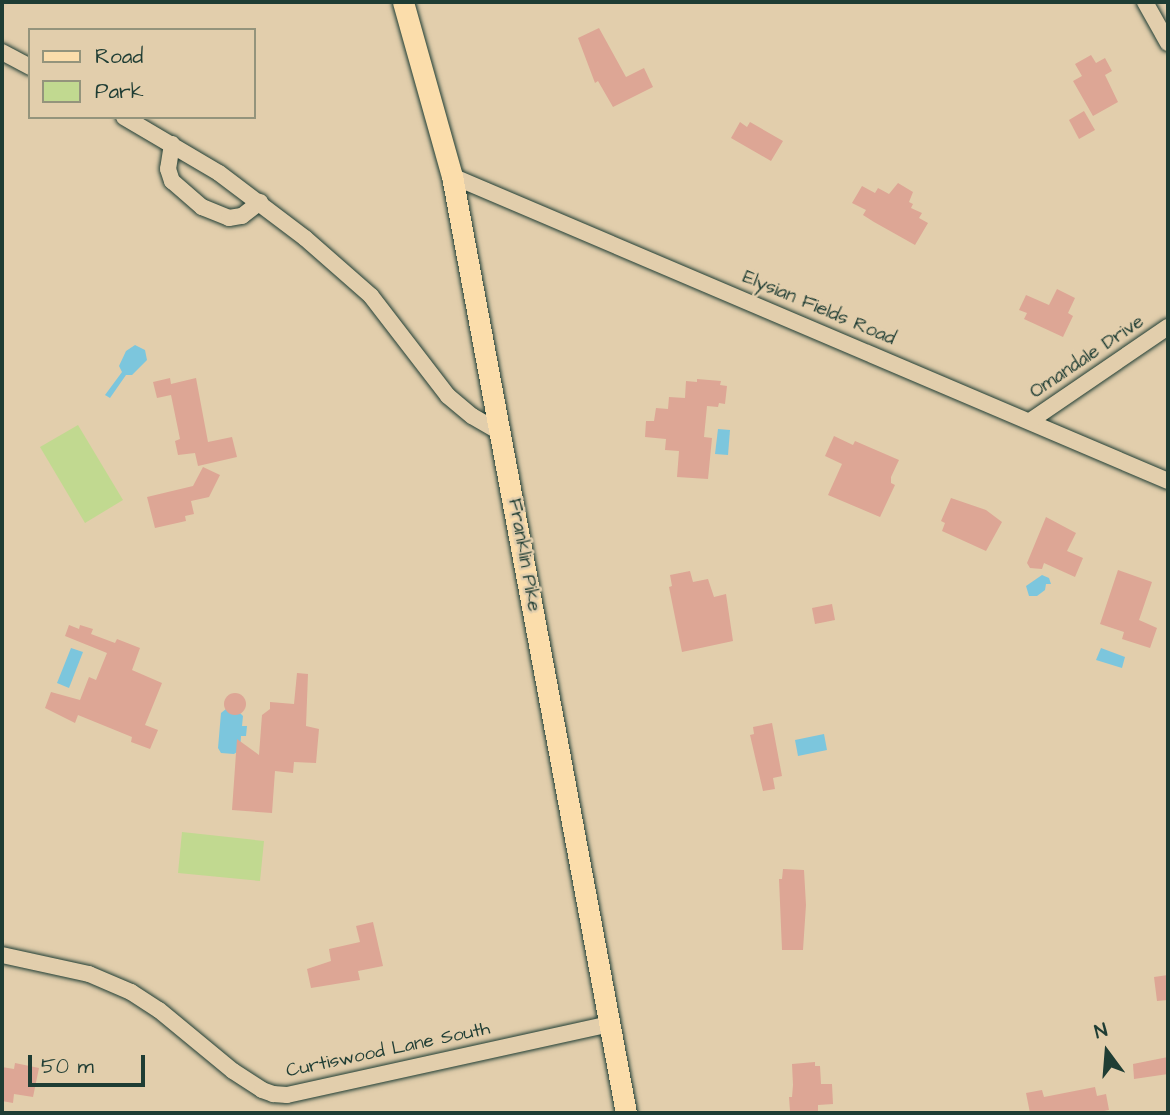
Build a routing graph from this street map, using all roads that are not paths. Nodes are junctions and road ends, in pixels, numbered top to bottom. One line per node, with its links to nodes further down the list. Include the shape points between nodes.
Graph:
1 (403, 2): 8 (main road, Franklin Pike)
2 (1145, 2): 3 (street)
3 (1168, 43)
4 (2, 52): 5 (street)
5 (28, 66)
6 (128, 119): 7 (street)
7 (172, 144): 9 (street); 9 (street, via 168,169 172,181 202,207 229,218 242,216)
8 (452, 176): 11 (street, Elysian Fields Road); 12 (main road, Franklin Pike)
9 (260, 202): 12 (street, via 371,296 448,396)
10 (1168, 327): 11 (street, Omandale Drive)
11 (1030, 421): 13 (street, Elysian Fields Road)
12 (502, 433): 15 (main road, Franklin Pike)
13 (1168, 481)
14 (2, 955): 15 (street, Curtiswood Lane South, via 89,974 131,992 233,1071 273,1094 287,1095)
15 (610, 1024): 16 (main road, Franklin Pike)
16 (626, 1113)

